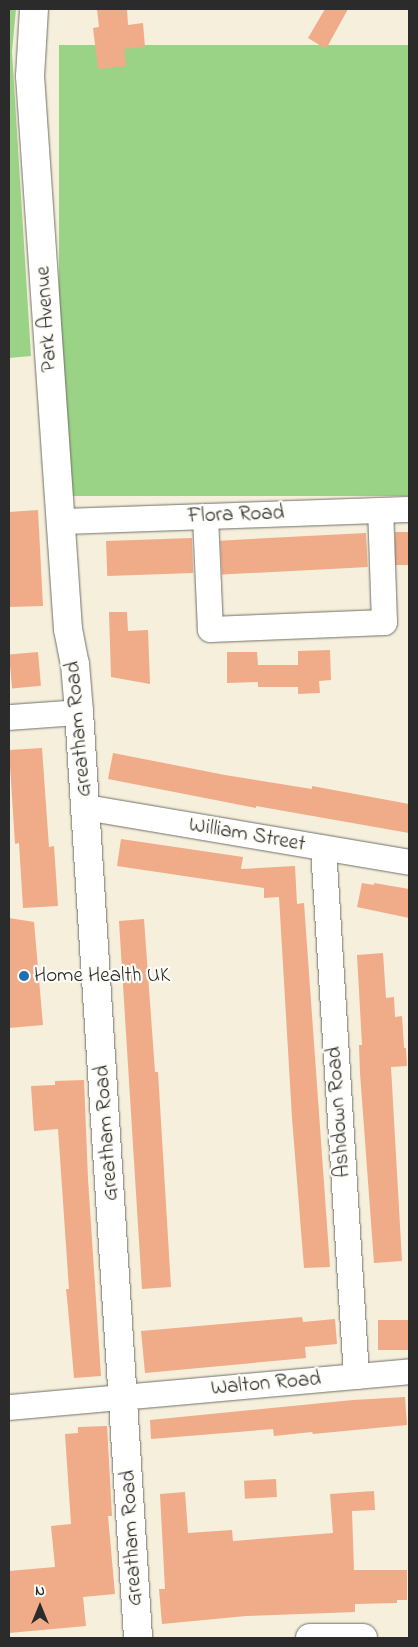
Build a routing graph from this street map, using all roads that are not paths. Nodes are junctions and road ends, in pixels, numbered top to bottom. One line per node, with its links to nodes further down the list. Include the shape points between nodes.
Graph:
1 (34, 9): 5 (street, Park Avenue, via 30,76)
2 (409, 509): 3 (street, Flora Road)
3 (380, 510): 4 (street, Flora Road); 4 (street, via 384,622 210,629)
4 (205, 516): 5 (street, Flora Road)
5 (62, 521): 6 (street, Park Avenue)
6 (68, 629): 7 (street, Greatham Road, via 76,664)
7 (79, 712): 8 (street); 9 (street, Greatham Road)
8 (9, 717)
9 (86, 807): 10 (street, William Street); 14 (street, Greatham Road)
10 (323, 848): 11 (street, William Street); 13 (street, Ashdown Road)
11 (409, 862)
12 (409, 1371): 13 (street, Walton Road)
13 (356, 1376): 14 (street, Walton Road)
14 (124, 1396): 15 (street, Walton Road); 16 (street, Greatham Road)
15 (9, 1407)
16 (138, 1638)
17 (324, 1638): 18 (street)
18 (363, 1638)

